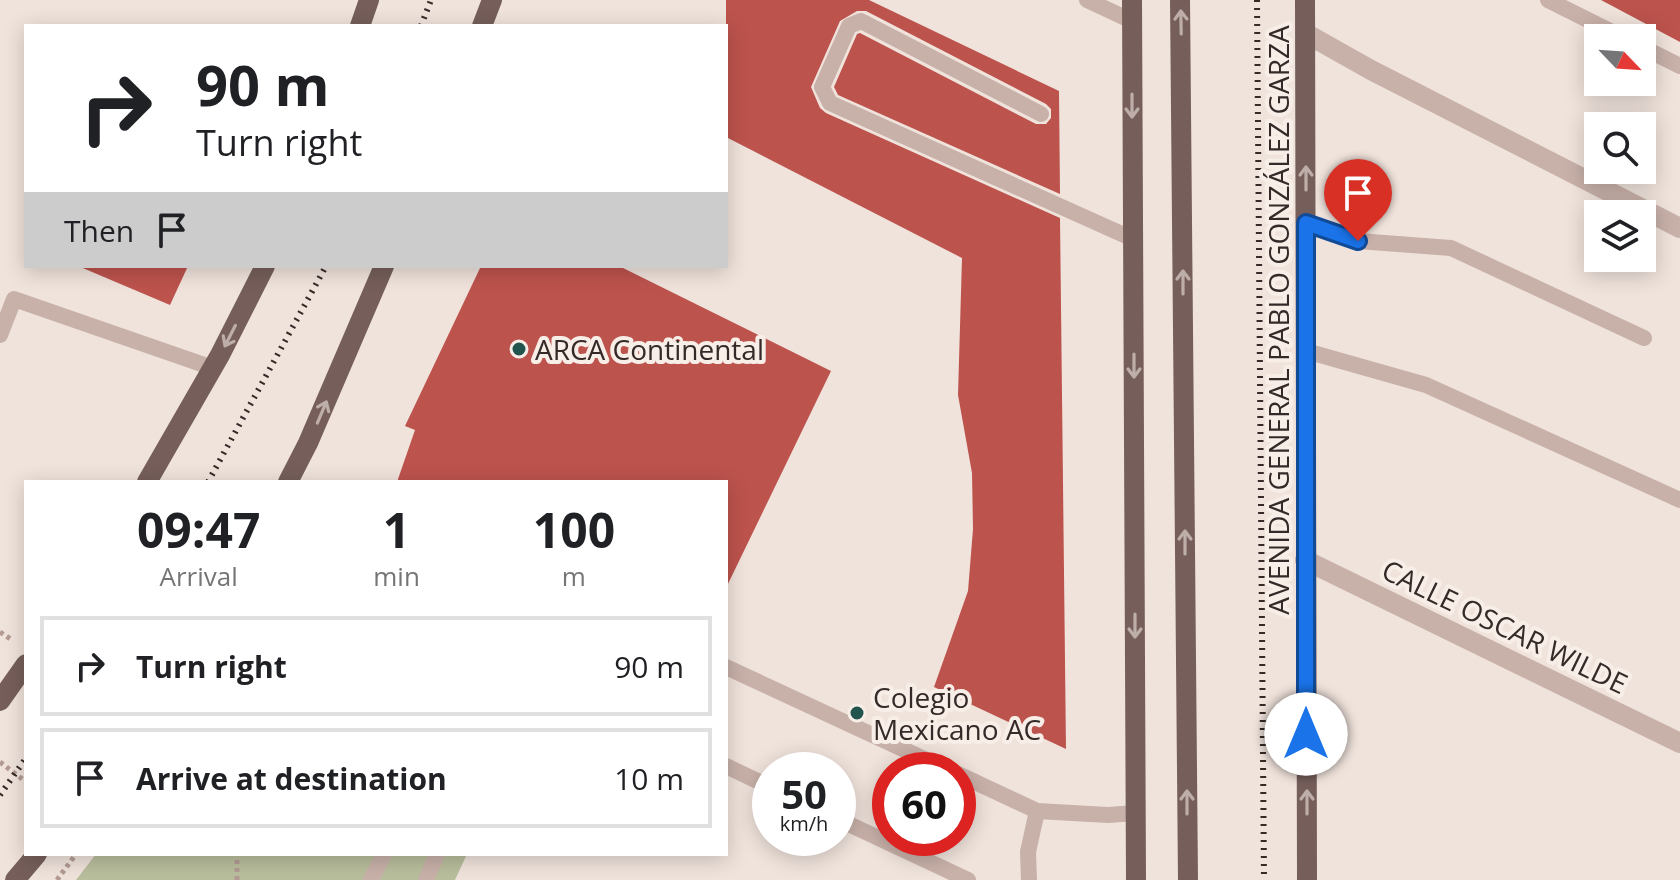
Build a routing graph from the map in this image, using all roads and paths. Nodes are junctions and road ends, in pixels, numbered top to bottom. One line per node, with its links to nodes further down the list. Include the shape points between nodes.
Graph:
1 (369, 0): 9 (main road)
2 (492, 0): 10 (main road)
3 (1087, 0): 8 (lane)
4 (1132, 0): 8 (main road)
5 (1180, 0): 55 (main road, one-way to 5)
6 (1305, 0): 12 (main road, AVENIDA GENERAL PABLO GONZÁLEZ GARZA)
7 (1548, 0): 11 (lane)
8 (1132, 21): 18 (main road, one-way to 18)
9 (361, 24)
10 (483, 24)
11 (1596, 24)
12 (1307, 34): 16 (main road, AVENIDA GENERAL PABLO GONZÁLEZ GARZA, one-way to 12); 17 (street)
13 (1656, 54): 14 (lane)
14 (1680, 66)
15 (1041, 114): 18 (lane, via 861,21 849,26 822,87 830,103)
16 (1306, 223): 22 (lane, via 1358,241 1451,248); 23 (main road, AVENIDA GENERAL PABLO GONZÁLEZ GARZA)
17 (1680, 228)
18 (1133, 239): 40 (main road, one-way to 40)
19 (264, 268): 24 (main road, one-way to 24)
20 (383, 268): 26 (main road, one-way to 20)
21 (0, 335): 24 (lane, via 14,299)
22 (1644, 338)
23 (1306, 351): 27 (lane, via 1426,385); 28 (main road, AVENIDA GENERAL PABLO GONZÁLEZ GARZA)
24 (213, 368): 25 (main road)
25 (148, 480)
26 (289, 480)
27 (1680, 500)
28 (1305, 560): 32 (street, CALLE OSCAR WILDE); 56 (main road, AVENIDA GENERAL PABLO GONZÁLEZ GARZA, one-way to 28)
29 (24, 667): 31 (main road)
30 (728, 668): 33 (lane)
31 (0, 701)
32 (1680, 743)
33 (909, 752)
34 (0, 762): 37 (path)
35 (728, 767): 36 (lane)
36 (752, 778)
37 (24, 780)
38 (976, 782): 39 (lane)
39 (1037, 811): 40 (lane); 53 (lane, via 1028,852)
40 (1136, 813): 54 (main road)
41 (856, 827): 52 (lane)
42 (35, 856): 47 (main road)
43 (75, 856): 48 (path)
44 (237, 856): 49 (path)
45 (383, 856): 50 (lane)
46 (436, 856): 51 (lane)
47 (15, 880)
48 (57, 880)
49 (237, 880)
50 (371, 880)
51 (426, 880)
52 (968, 880)
53 (1029, 880)
54 (1136, 880)
55 (1188, 880)
56 (1307, 880)

